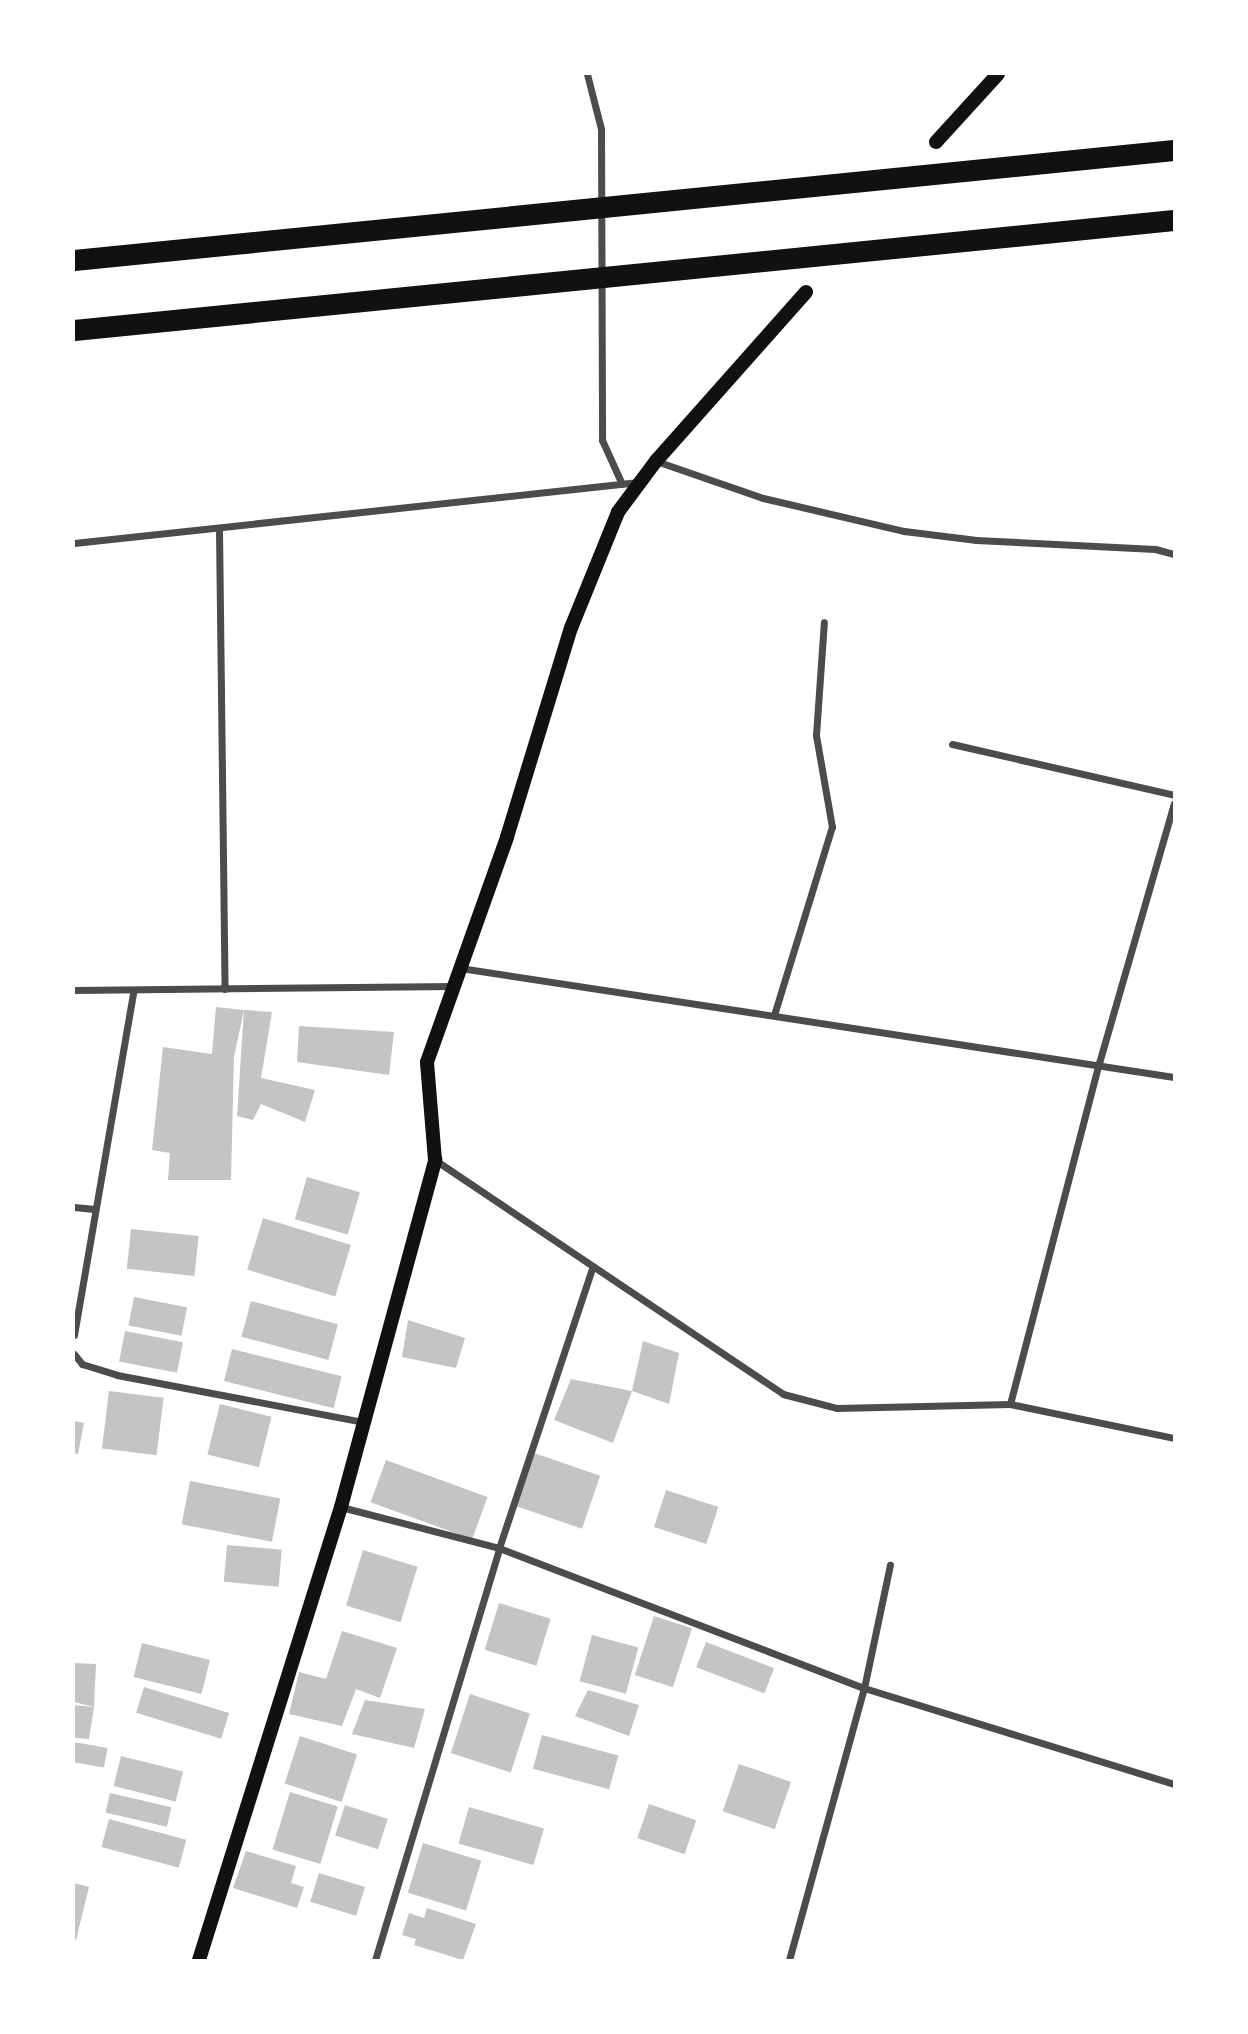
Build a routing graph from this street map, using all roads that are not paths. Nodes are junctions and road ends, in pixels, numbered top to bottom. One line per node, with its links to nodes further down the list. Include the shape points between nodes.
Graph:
1 (587, 74): 11 (street, via 601,130 602,440)
2 (998, 74): 3 (main road)
3 (936, 142)
4 (1174, 150): 6 (highway)
5 (1174, 220): 8 (highway)
6 (74, 260)
7 (806, 292): 9 (main road)
8 (74, 330)
9 (656, 461): 10 (main road); 14 (street, via 763,498 904,531 976,540 1155,548)
10 (639, 482): 11 (street); 19 (main road, via 618,512 571,628 507,837)
11 (622, 484): 12 (street)
12 (219, 530): 13 (street); 21 (street)
13 (74, 543)
14 (1174, 554)
15 (824, 622): 24 (street, via 816,735 832,827)
16 (952, 744): 17 (street)
17 (1174, 795)
18 (1174, 804): 25 (street)
19 (460, 968): 20 (main road); 24 (street)
20 (455, 986): 21 (street); 27 (main road, via 427,1062)
21 (225, 989): 23 (street)
22 (74, 990): 23 (street)
23 (133, 992): 29 (street)
24 (774, 1015): 25 (street)
25 (1100, 1063): 26 (street); 33 (street)
26 (1174, 1077)
27 (435, 1160): 30 (street); 34 (main road)
28 (74, 1207): 29 (street)
29 (94, 1209): 31 (street)
30 (593, 1266): 33 (street, via 783,1394 837,1408); 37 (street)
31 (74, 1335)
32 (74, 1354): 34 (street, via 82,1364 117,1375)
33 (1010, 1404): 35 (street)
34 (363, 1422): 36 (main road)
35 (1174, 1438)
36 (341, 1507): 37 (street); 41 (main road)
37 (499, 1549): 39 (street); 42 (street)
38 (890, 1565): 39 (street)
39 (864, 1688): 40 (street); 43 (street)
40 (1174, 1784)
41 (199, 1961)
42 (375, 1961)
43 (789, 1961)

